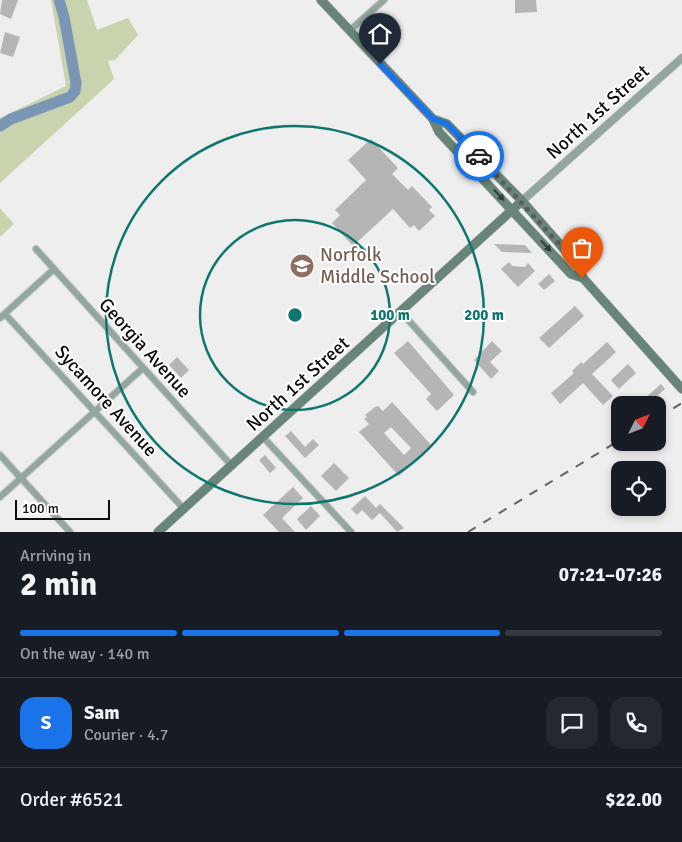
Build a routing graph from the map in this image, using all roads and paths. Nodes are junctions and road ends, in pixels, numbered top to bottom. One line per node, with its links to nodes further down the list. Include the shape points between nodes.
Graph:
1 (321, 0): 3 (main road)
2 (384, 0): 3 (street)
3 (349, 31): 5 (main road)
4 (682, 58): 6 (street, North 1st Street)
5 (433, 119): 6 (main road, via 447,124); 7 (main road, one-way to 7, via 439,132)
6 (522, 201): 7 (main road, North 1st Street); 10 (main road, via 578,265)
7 (513, 210): 10 (main road, one-way to 10, via 571,274); 11 (main road, North 1st Street)
8 (36, 249): 9 (street, Georgia Avenue)
9 (54, 269): 12 (street); 13 (street, Georgia Avenue)
10 (582, 278): 14 (main road)
11 (401, 312): 15 (street); 17 (main road, North 1st Street)
12 (3, 316): 16 (street, Sycamore Avenue)
13 (143, 368): 16 (street); 19 (street, Georgia Avenue)
14 (682, 389)
15 (473, 392)
16 (95, 411): 20 (street); 22 (street, Sycamore Avenue)
17 (264, 437): 19 (main road, North 1st Street); 25 (street)
18 (0, 455): 20 (street)
19 (232, 466): 22 (main road, North 1st Street)
20 (20, 478): 21 (street); 23 (street)
21 (0, 497)
22 (184, 509): 24 (main road, North 1st Street)
23 (70, 532)
24 (158, 532)
25 (351, 532)

